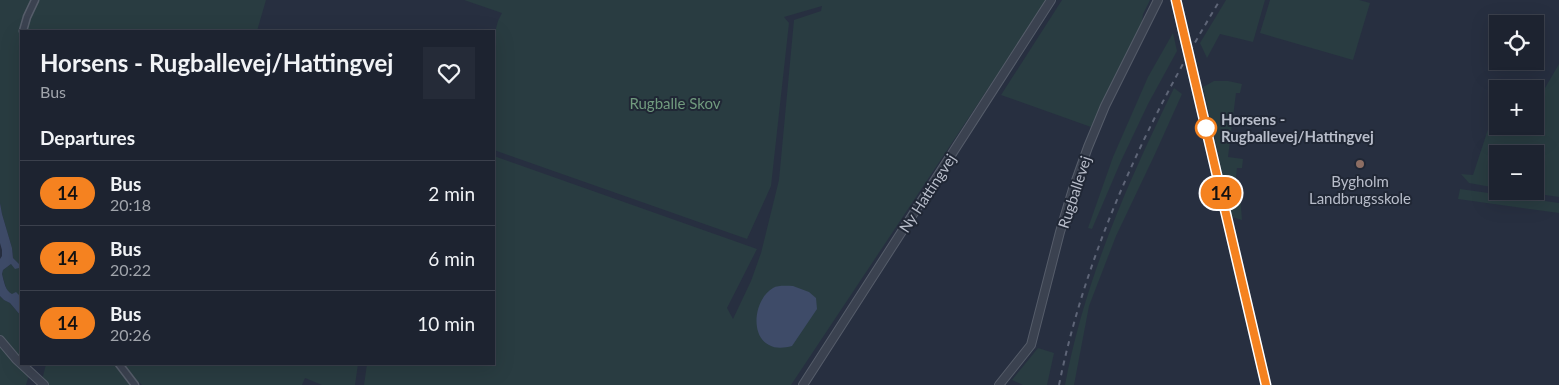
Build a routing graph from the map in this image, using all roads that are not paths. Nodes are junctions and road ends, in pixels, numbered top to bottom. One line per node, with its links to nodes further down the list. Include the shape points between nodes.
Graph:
1 (35, 0): 5 (street)
2 (1158, 0): 13 (street, Rugballevej, via 1088,147 1060,232 1031,346)
3 (1176, 0): 14 (street, bridge)
4 (1051, 2): 12 (street, Ny Hattingvej)
5 (23, 30)
6 (0, 340): 7 (street)
7 (20, 363)
8 (22, 365): 10 (street)
9 (120, 365): 11 (street)
10 (43, 384)
11 (135, 385)
12 (803, 385)
13 (999, 385)
14 (1266, 385)

